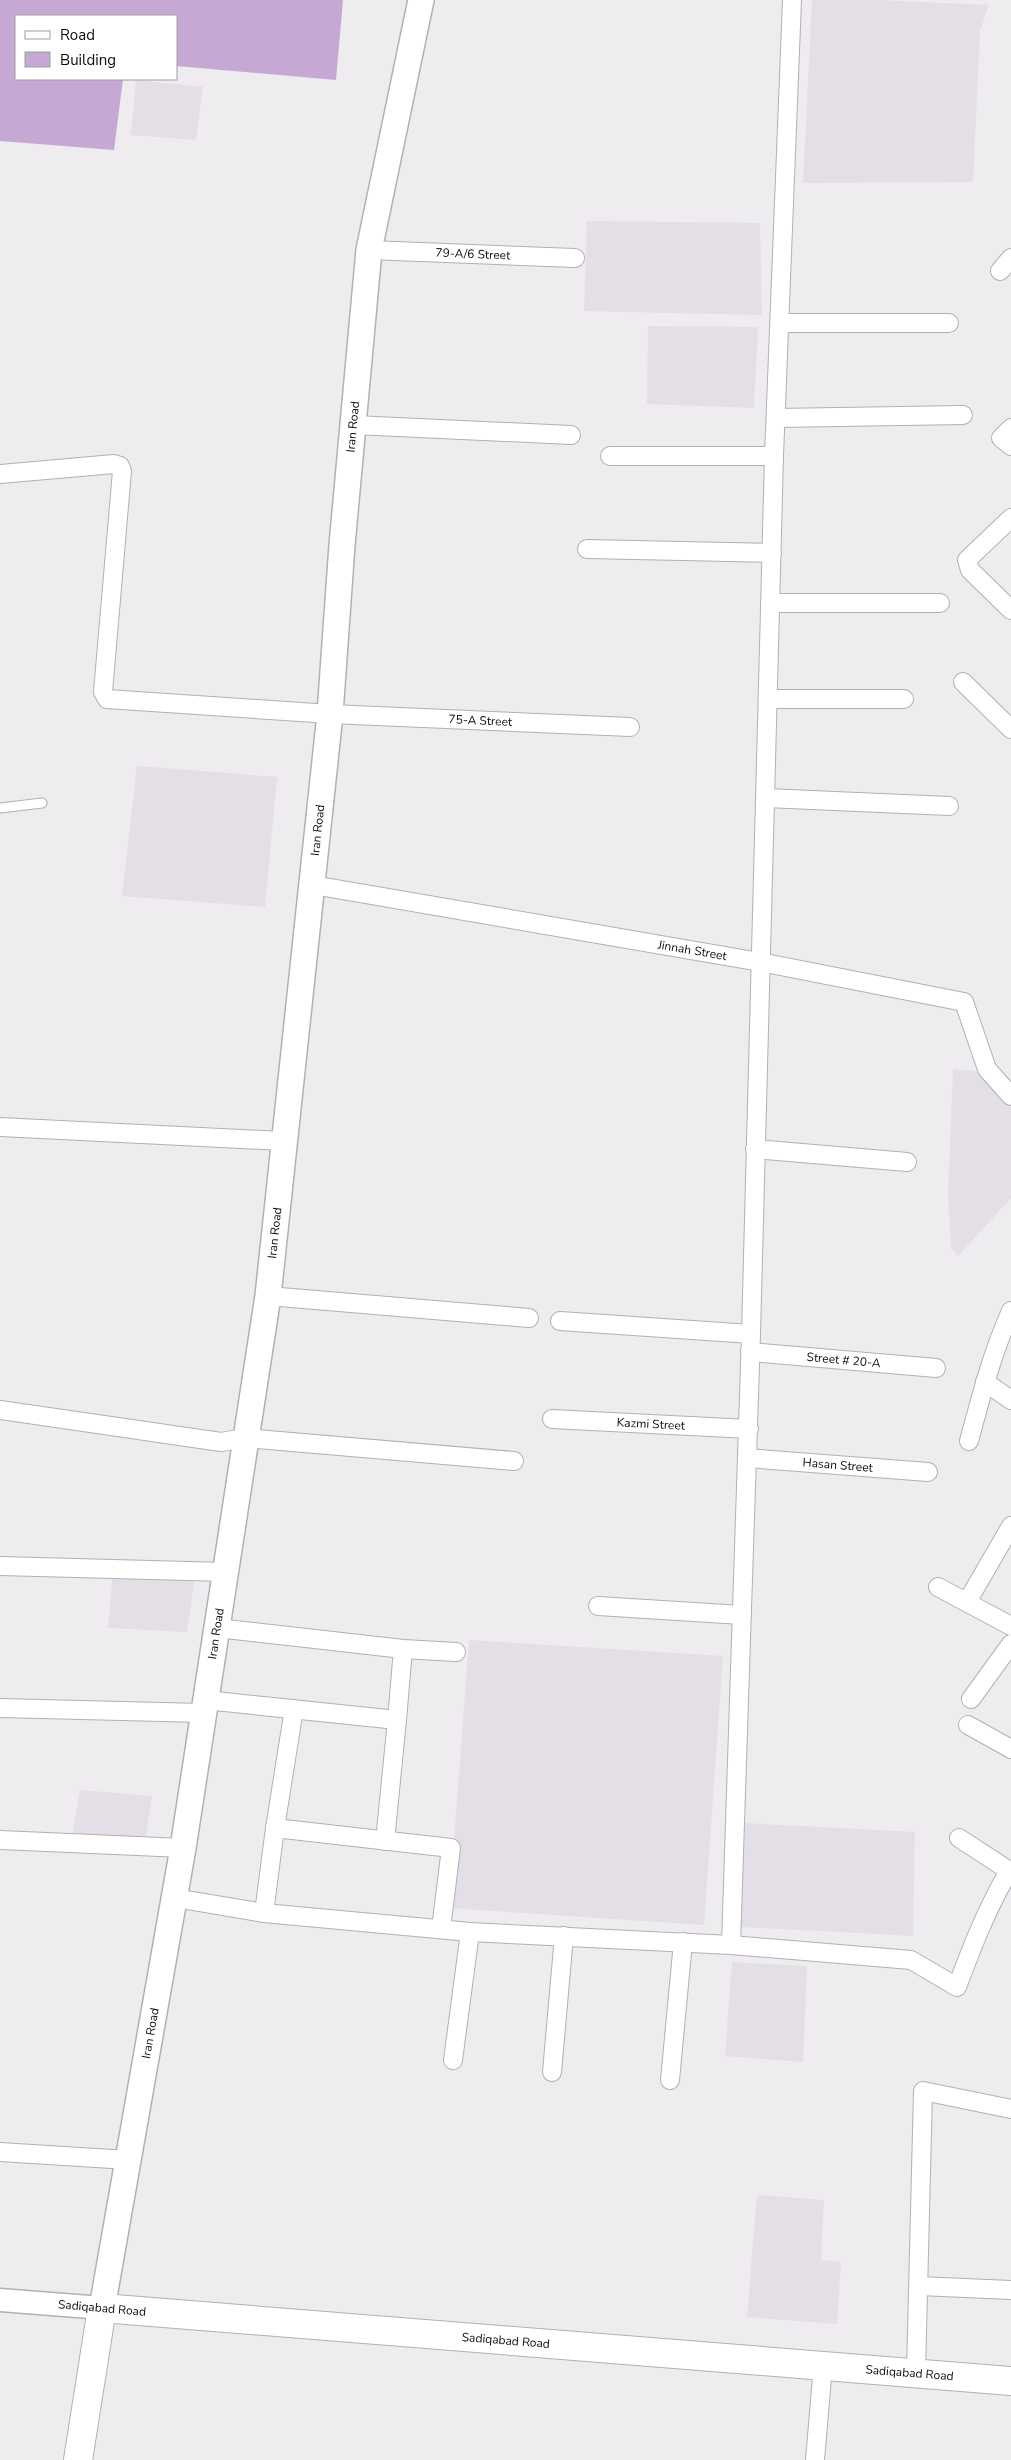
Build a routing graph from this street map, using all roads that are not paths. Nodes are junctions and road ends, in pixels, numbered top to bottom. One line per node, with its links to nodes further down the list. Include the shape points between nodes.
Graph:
1 (421, 0): 3 (main road, Iran Road)
2 (792, 0): 5 (street)
3 (369, 250): 4 (street, 79-A/6 Street); 9 (main road, Iran Road)
4 (575, 258)
5 (780, 322): 6 (street); 8 (street)
6 (949, 323)
7 (963, 415): 8 (street)
8 (776, 418): 14 (street)
9 (354, 425): 11 (street); 25 (main road, Iran Road)
10 (1011, 428): 12 (street, via 1001,438)
11 (571, 435)
12 (1011, 446)
13 (610, 456): 14 (street)
14 (774, 456): 18 (street)
15 (0, 474): 25 (street, 75-A Street, via 120,466 103,692 107,699)
16 (1011, 518): 21 (street, via 967,560 970,570)
17 (586, 549): 18 (street)
18 (772, 553): 19 (street)
19 (770, 603): 20 (street); 23 (street)
20 (940, 603)
21 (1011, 610)
22 (963, 682): 27 (street)
23 (768, 699): 24 (street); 28 (street)
24 (904, 699)
25 (330, 714): 26 (street, 75-A Street); 32 (main road, Iran Road)
26 (630, 727)
27 (1011, 729)
28 (766, 798): 30 (street); 33 (street)
29 (42, 802): 31 (lane)
30 (949, 806)
31 (0, 808)
32 (313, 885): 33 (street, Jinnah Street); 36 (main road, Iran Road)
33 (760, 962): 34 (street, Jinnah Street, via 964,1002 987,1069); 37 (street)
34 (1011, 1096)
35 (0, 1127): 36 (street)
36 (283, 1141): 39 (main road, Iran Road)
37 (756, 1150): 38 (street); 43 (street)
38 (907, 1162)
39 (268, 1296): 41 (street); 51 (main road, Iran Road)
40 (1011, 1311): 46 (street)
41 (529, 1318)
42 (560, 1321): 43 (street)
43 (751, 1334): 44 (street)
44 (750, 1352): 45 (street, Street # 20-A); 50 (street)
45 (936, 1368)
46 (985, 1382): 47 (street); 52 (street)
47 (1011, 1400)
48 (0, 1410): 51 (street, via 221,1442)
49 (552, 1418): 50 (street, Kazmi Street)
50 (748, 1429): 53 (street)
51 (245, 1438): 54 (street); 58 (main road, Iran Road)
52 (969, 1441)
53 (747, 1458): 55 (street, Hasan Street); 62 (street)
54 (514, 1461)
55 (928, 1472)
56 (1011, 1526): 60 (street)
57 (0, 1566): 58 (street)
58 (226, 1572): 64 (main road, Iran Road)
59 (938, 1586): 60 (street)
60 (967, 1602): 63 (street)
61 (598, 1606): 62 (street)
62 (742, 1615): 87 (street)
63 (1011, 1626)
64 (218, 1628): 66 (street); 69 (main road, Iran Road)
65 (1011, 1644): 68 (street)
66 (403, 1649): 67 (street); 72 (street)
67 (456, 1652)
68 (972, 1698)
69 (204, 1706): 70 (street); 71 (street); 79 (main road, Iran Road)
70 (0, 1708)
71 (294, 1709): 72 (street); 75 (street)
72 (398, 1720): 78 (street)
73 (968, 1725): 74 (street)
74 (1011, 1750)
75 (276, 1828): 78 (street); 82 (street)
76 (960, 1838): 80 (street)
77 (0, 1840): 79 (street)
78 (385, 1841): 83 (street, via 451,1848)
79 (183, 1848): 81 (main road, Iran Road)
80 (1010, 1871): 87 (street, via 995,1893 956,1987 911,1960)
81 (175, 1898): 82 (street); 93 (main road, Iran Road)
82 (264, 1914): 83 (street)
83 (441, 1929): 84 (street)
84 (470, 1932): 85 (street); 88 (street)
85 (564, 1936): 86 (street); 89 (street)
86 (682, 1942): 87 (street); 90 (street)
87 (731, 1945)
88 (453, 2060)
89 (552, 2072)
90 (670, 2080)
91 (1011, 2109): 94 (street, via 923,2091)
92 (0, 2152): 93 (street)
93 (128, 2160): 97 (main road, Iran Road)
94 (919, 2286): 95 (street); 99 (street)
95 (1011, 2290)
96 (0, 2300): 97 (street, Sadiqabad Road)
97 (102, 2308): 98 (main road, Sadiqabad Road); 101 (main road, Iran Road)
98 (823, 2365): 99 (main road, Sadiqabad Road); 102 (street)
99 (916, 2372): 100 (main road, Sadiqabad Road)
100 (1011, 2381)
101 (78, 2460)
102 (815, 2460)

